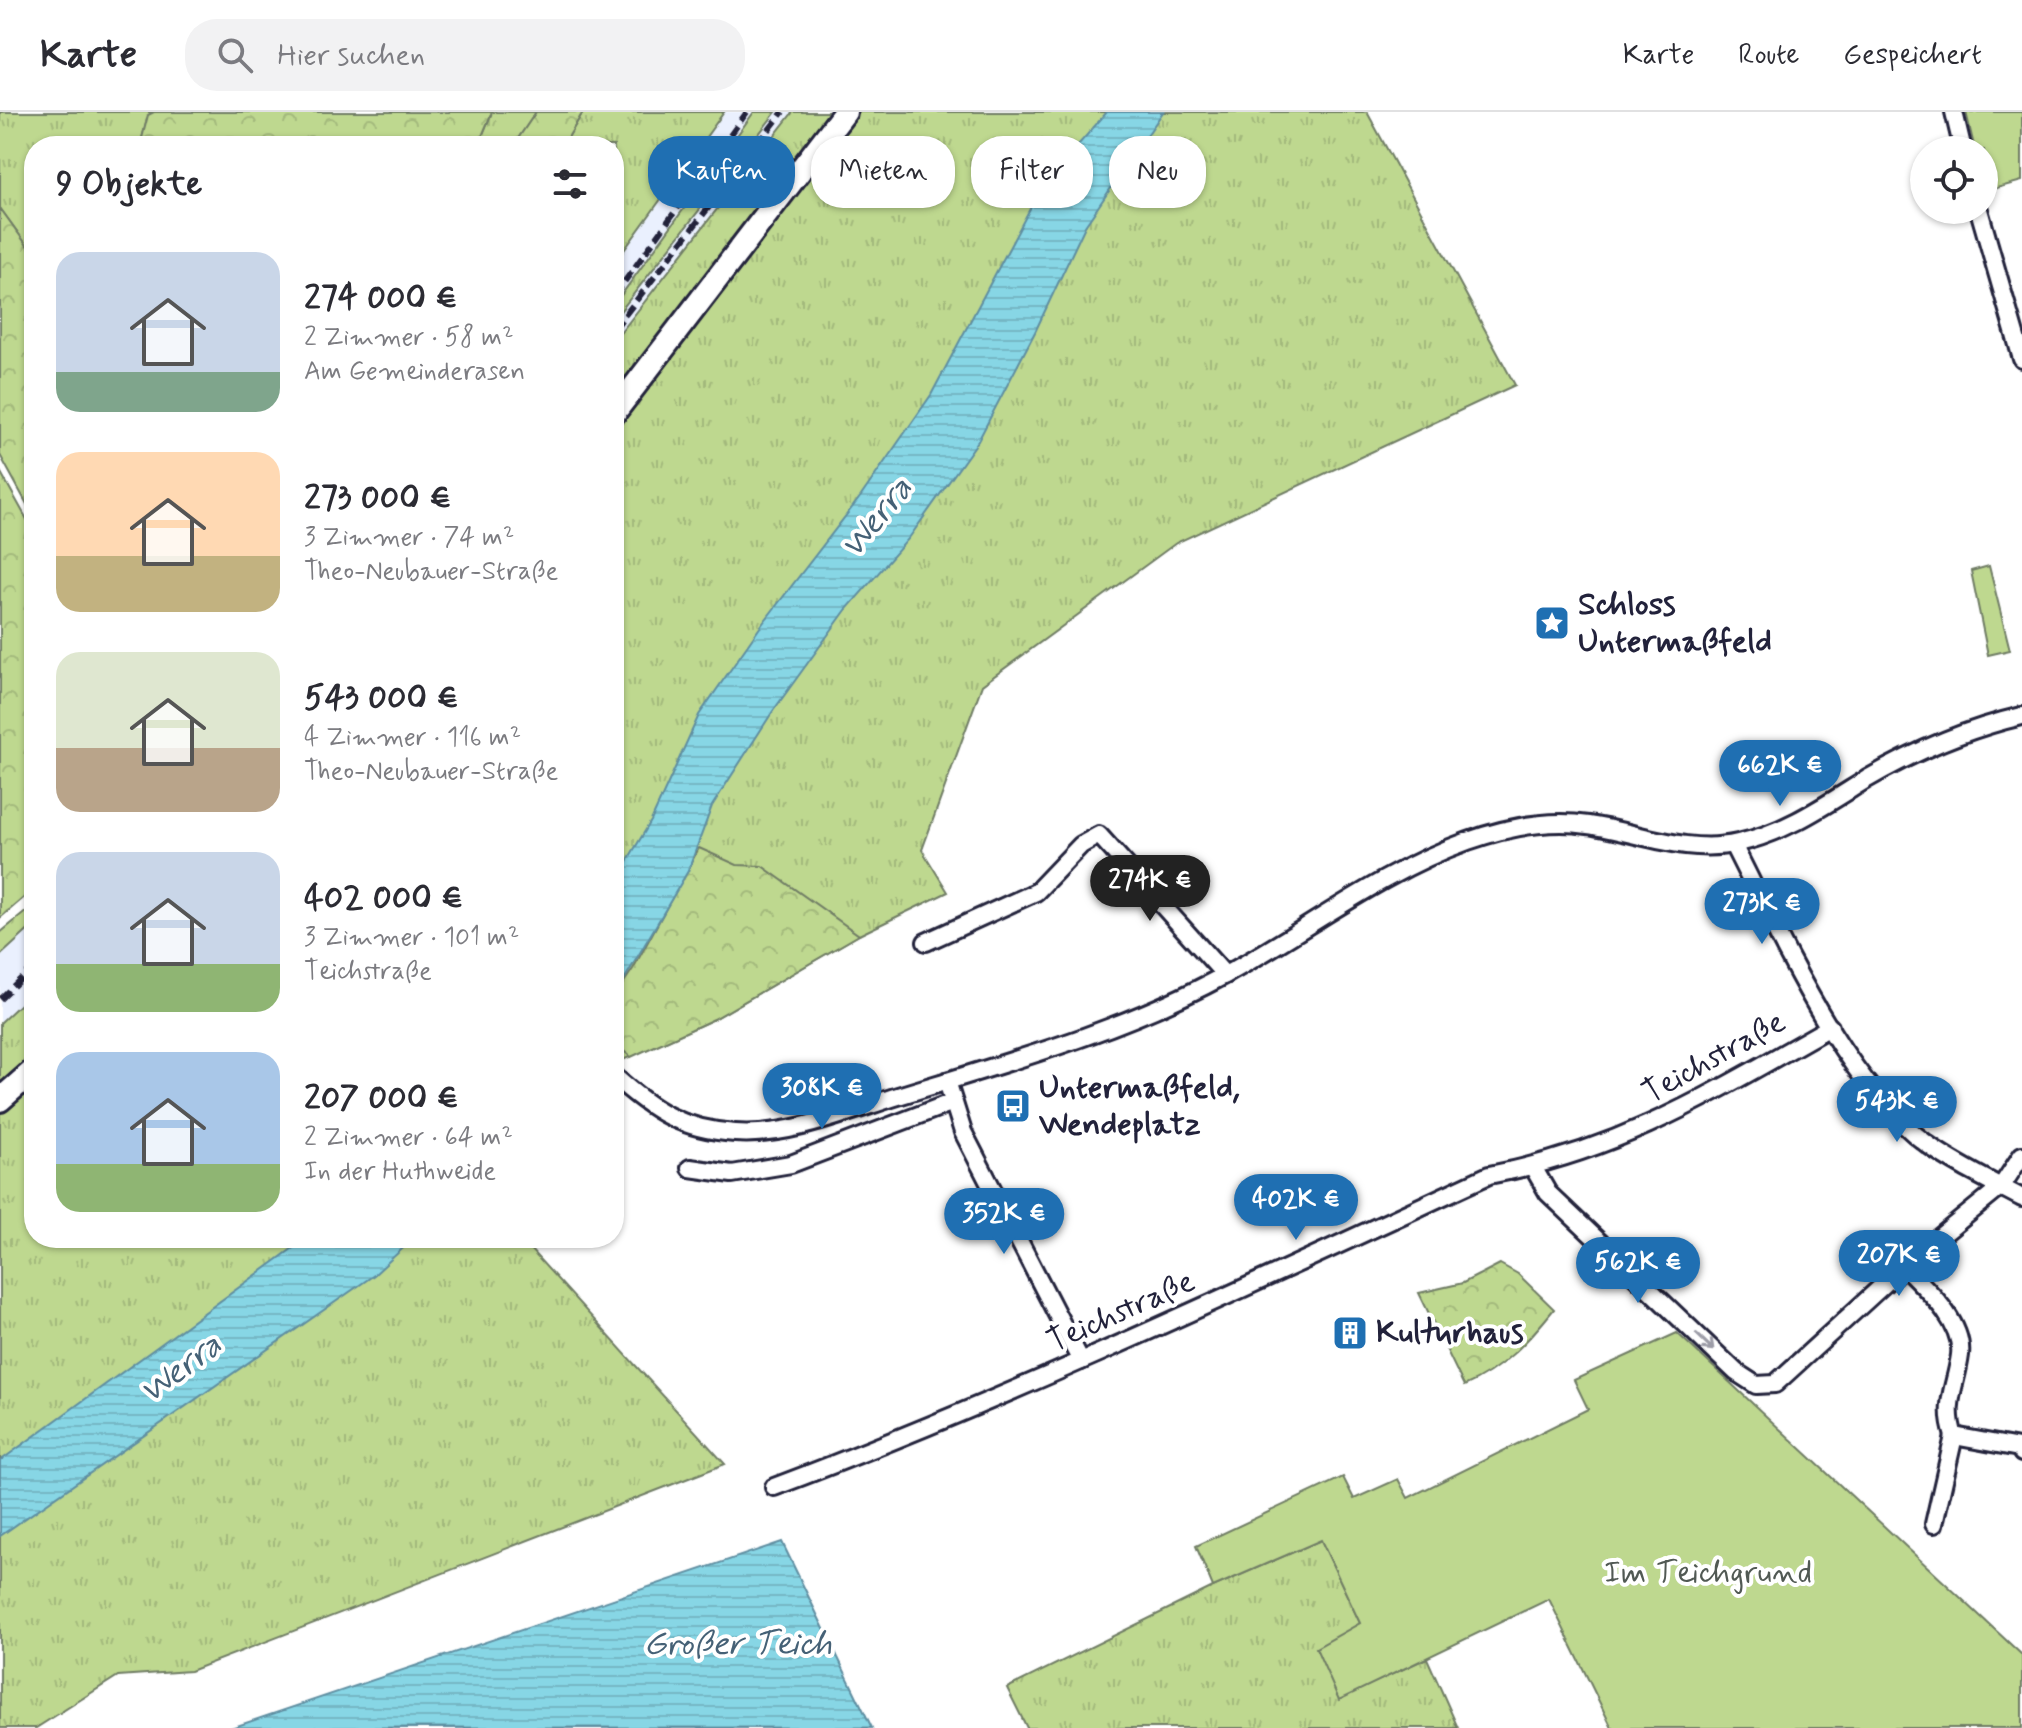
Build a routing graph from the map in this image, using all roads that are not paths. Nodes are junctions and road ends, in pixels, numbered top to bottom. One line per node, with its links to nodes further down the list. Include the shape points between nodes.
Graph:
1 (845, 112): 6 (main road)
2 (1954, 112): 3 (street)
3 (1960, 136)
4 (1983, 224): 5 (street)
5 (2022, 359)
6 (624, 400)
7 (2022, 716): 8 (street, via 1957,733 1801,821)
8 (1733, 845): 10 (street, via 1666,843 1588,825 1516,828 1470,841 1383,880); 11 (street)
9 (926, 942): 10 (street, via 1036,892 1081,845 1099,835)
10 (1225, 975): 13 (street, via 1089,1034)
11 (1830, 1027): 18 (street, Teichstraße, via 1661,1122); 20 (street, via 1889,1108 1916,1134)
12 (24, 1079): 15 (main road)
13 (947, 1081): 14 (street, via 765,1132 740,1134 665,1117); 16 (street)
14 (624, 1085)
15 (0, 1100)
16 (953, 1102): 19 (street, via 791,1164 732,1174); 23 (street, via 963,1132)
17 (2022, 1155): 20 (street)
18 (1533, 1167): 22 (street, one-way to 22, via 1548,1193 1736,1372 1756,1385 1775,1384); 23 (street, Teichstraße, via 1489,1175)
19 (690, 1168)
20 (2001, 1187): 21 (street); 22 (street)
21 (2022, 1198)
22 (1904, 1266): 24 (street, via 1947,1311 1961,1351 1947,1414)
23 (1081, 1361): 26 (street, Teichstraße, via 887,1445)
24 (1954, 1436): 25 (street); 27 (street)
25 (2021, 1445)
26 (774, 1487)
27 (1934, 1524)

